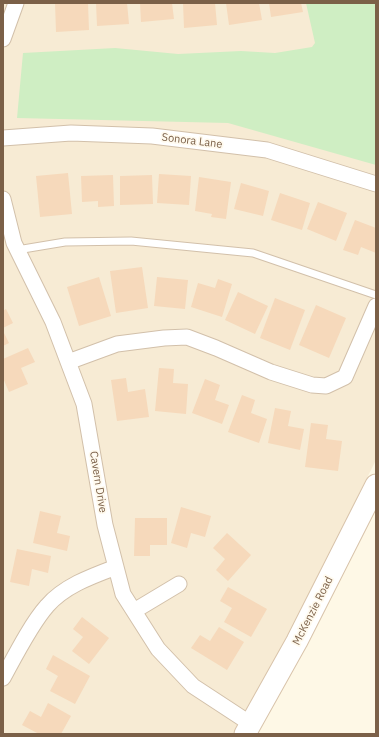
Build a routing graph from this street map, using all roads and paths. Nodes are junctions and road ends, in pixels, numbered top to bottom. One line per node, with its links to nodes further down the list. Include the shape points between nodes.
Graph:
1 (16, 3): 2 (street)
2 (3, 39)
3 (3, 138): 4 (street, Sonora Lane, via 71,133 138,136 267,150)
4 (376, 184)
5 (3, 199): 6 (street, Cavern Drive)
6 (17, 250): 7 (lane, via 65,242 131,241 253,253); 9 (street, Cavern Drive, via 53,322)
7 (376, 295)
8 (376, 306): 9 (street, via 345,377 326,386 293,380 187,337 117,344)
9 (68, 362): 11 (street, Cavern Drive, via 84,404 105,525)
10 (376, 485): 15 (street, McKenzie Road, via 297,641)
11 (116, 567): 13 (street, Cavern Drive, via 123,594); 14 (street, via 84,580 63,592 47,606)
12 (179, 584): 13 (street)
13 (134, 611): 15 (street, Cavern Drive, via 158,649 193,686)
14 (3, 678)
15 (248, 729)

